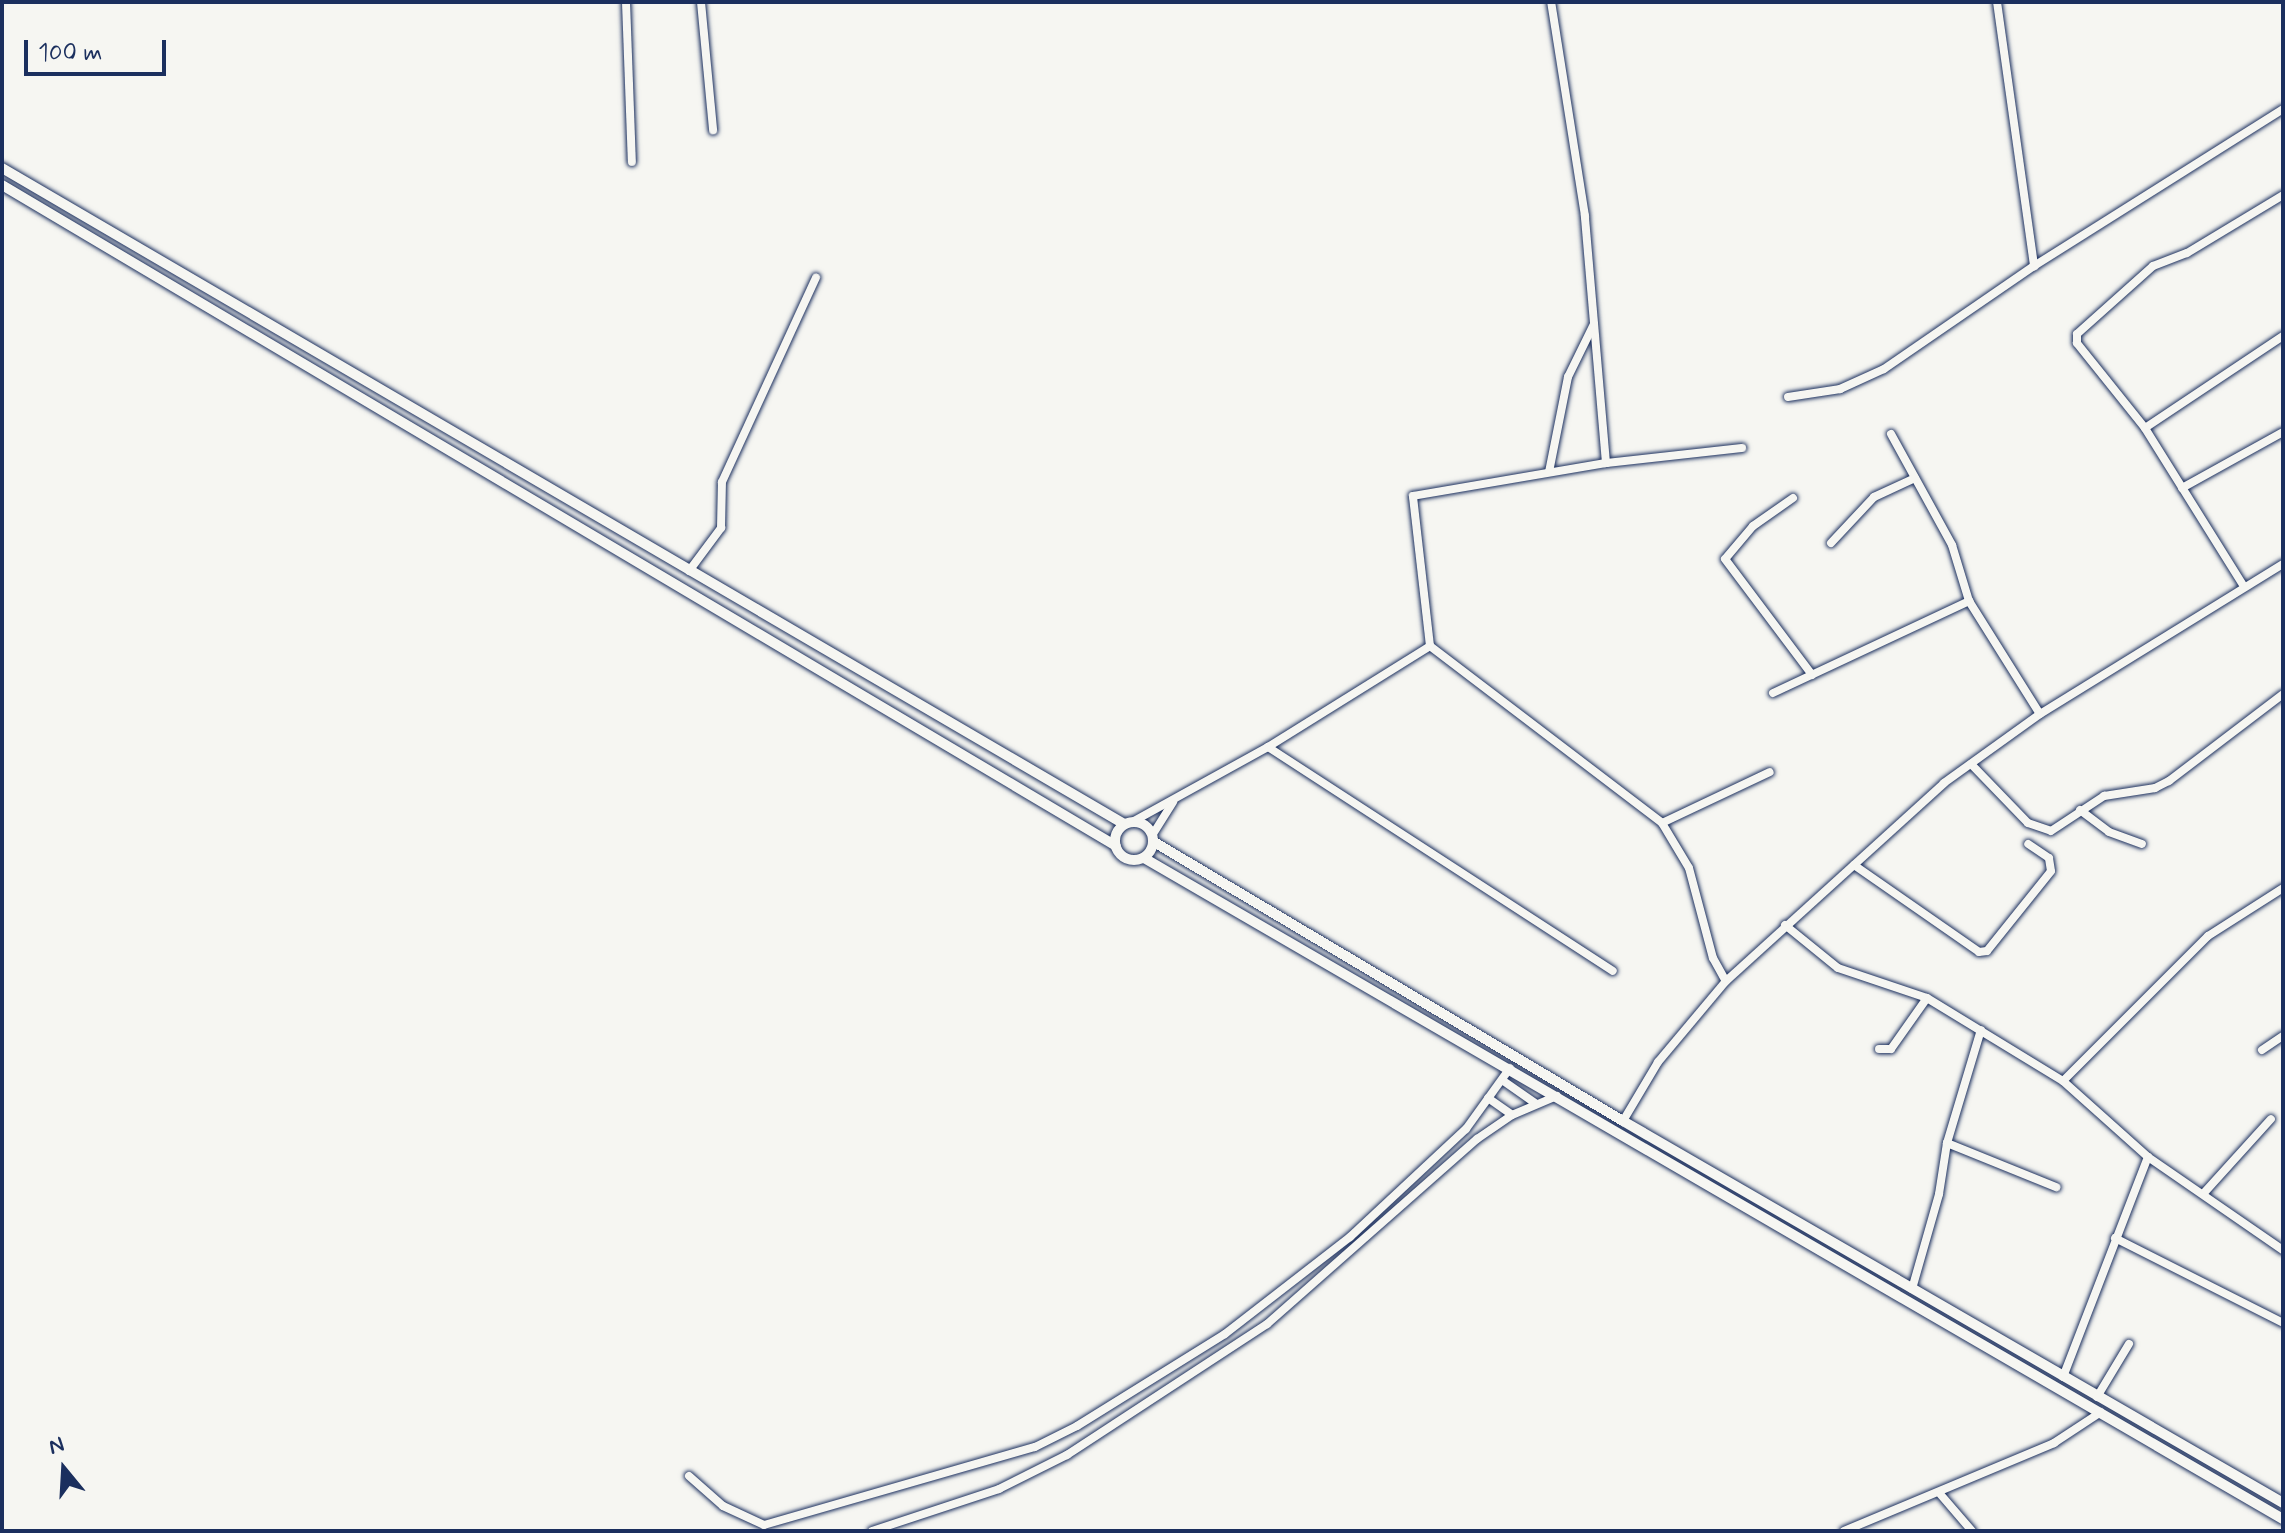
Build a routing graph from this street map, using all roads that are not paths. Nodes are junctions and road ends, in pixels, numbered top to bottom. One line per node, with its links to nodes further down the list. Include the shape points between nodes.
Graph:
1 (626, 2): 7 (street)
2 (701, 2): 6 (street)
3 (1551, 2): 13 (street, via 1585,216)
4 (1997, 2): 11 (street)
5 (2283, 109): 11 (street)
6 (713, 130)
7 (632, 162)
8 (2, 168): 27 (street)
9 (2, 185): 45 (street)
10 (2283, 195): 16 (street, via 2187,253 2153,266 2077,334 2077,343)
11 (2034, 266): 15 (street, via 1884,369 1840,389)
12 (816, 278): 27 (street, via 722,482 721,528)
13 (1594, 323): 20 (street); 21 (street, via 1568,377)
14 (2283, 336): 16 (street)
15 (1788, 397)
16 (2145, 428): 23 (street)
17 (2283, 432): 23 (street)
18 (1891, 434): 22 (street)
19 (1742, 448): 20 (street)
20 (1606, 463): 21 (street)
21 (1549, 472): 30 (street, via 1413,496)
22 (1915, 478): 25 (street, via 1874,497); 29 (street, via 1952,545)
23 (2182, 488): 28 (street)
24 (1793, 498): 31 (street, via 1753,526 1725,559)
25 (1831, 543)
26 (2283, 564): 28 (street)
27 (689, 571): 40 (street)
28 (2243, 585): 34 (street)
29 (1969, 601): 31 (street); 34 (street)
30 (1430, 646): 35 (street); 41 (street)
31 (1812, 675): 32 (street)
32 (1773, 693)
33 (2283, 694): 39 (street, via 2155,788 2104,796)
34 (2040, 714): 36 (street)
35 (1268, 747): 38 (street); 50 (street)
36 (1971, 764): 39 (street, via 2040,831 2067,824); 47 (street)
37 (1770, 772): 41 (street)
38 (1174, 801): 40 (street); 42 (street)
39 (2080, 810): 44 (street, via 2109,832)
40 (1129, 823): 42 (street); 45 (street)
41 (1662, 823): 51 (street, via 1689,868 1713,958)
42 (1153, 838): 46 (street); 65 (street)
43 (2028, 844): 47 (street, via 2049,858 2051,871 1987,951 1979,952)
44 (2142, 844)
45 (1116, 846): 46 (street, via 1129,860)
46 (1144, 858): 57 (street)
47 (1854, 865): 49 (street)
48 (2283, 888): 59 (street, via 2208,936)
49 (1785, 925): 51 (street); 52 (street, via 1838,968)
50 (1613, 971)
51 (1726, 981): 65 (street, via 1658,1062)
52 (1927, 998): 53 (street); 55 (street, via 1891,1049)
53 (1981, 1030): 59 (street); 66 (street)
54 (2283, 1036): 56 (street)
55 (1879, 1049)
56 (2262, 1050)
57 (1510, 1068): 58 (street); 60 (street)
58 (1502, 1080): 61 (street); 62 (street)
59 (2063, 1081): 67 (street)
60 (1558, 1096): 62 (street); 77 (street)
61 (1488, 1098): 63 (street); 78 (street, via 1466,1129 1289,1288 1225,1334 1035,1447 764,1525 723,1506)
62 (1535, 1103): 63 (street)
63 (1512, 1115): 82 (street, via 1477,1139 1267,1324 1080,1447 999,1489)
64 (2271, 1119): 69 (street)
65 (1623, 1121): 72 (street)
66 (1947, 1143): 68 (street); 72 (street, via 1939,1194)
67 (2148, 1157): 69 (street); 70 (street)
68 (2056, 1187)
69 (2203, 1194): 71 (street)
70 (2115, 1238): 73 (street); 75 (street)
71 (2283, 1250)
72 (1912, 1289): 75 (street)
73 (2283, 1323)
74 (2129, 1344): 76 (street)
75 (2063, 1377): 76 (street)
76 (2097, 1397): 80 (street)
77 (2101, 1412): 79 (street, via 2054,1443); 81 (street)
78 (689, 1476)
79 (1941, 1495): 83 (street); 84 (street)
80 (2283, 1503)
81 (2283, 1519)
82 (872, 1531)
83 (1844, 1531)
84 (1972, 1531)

